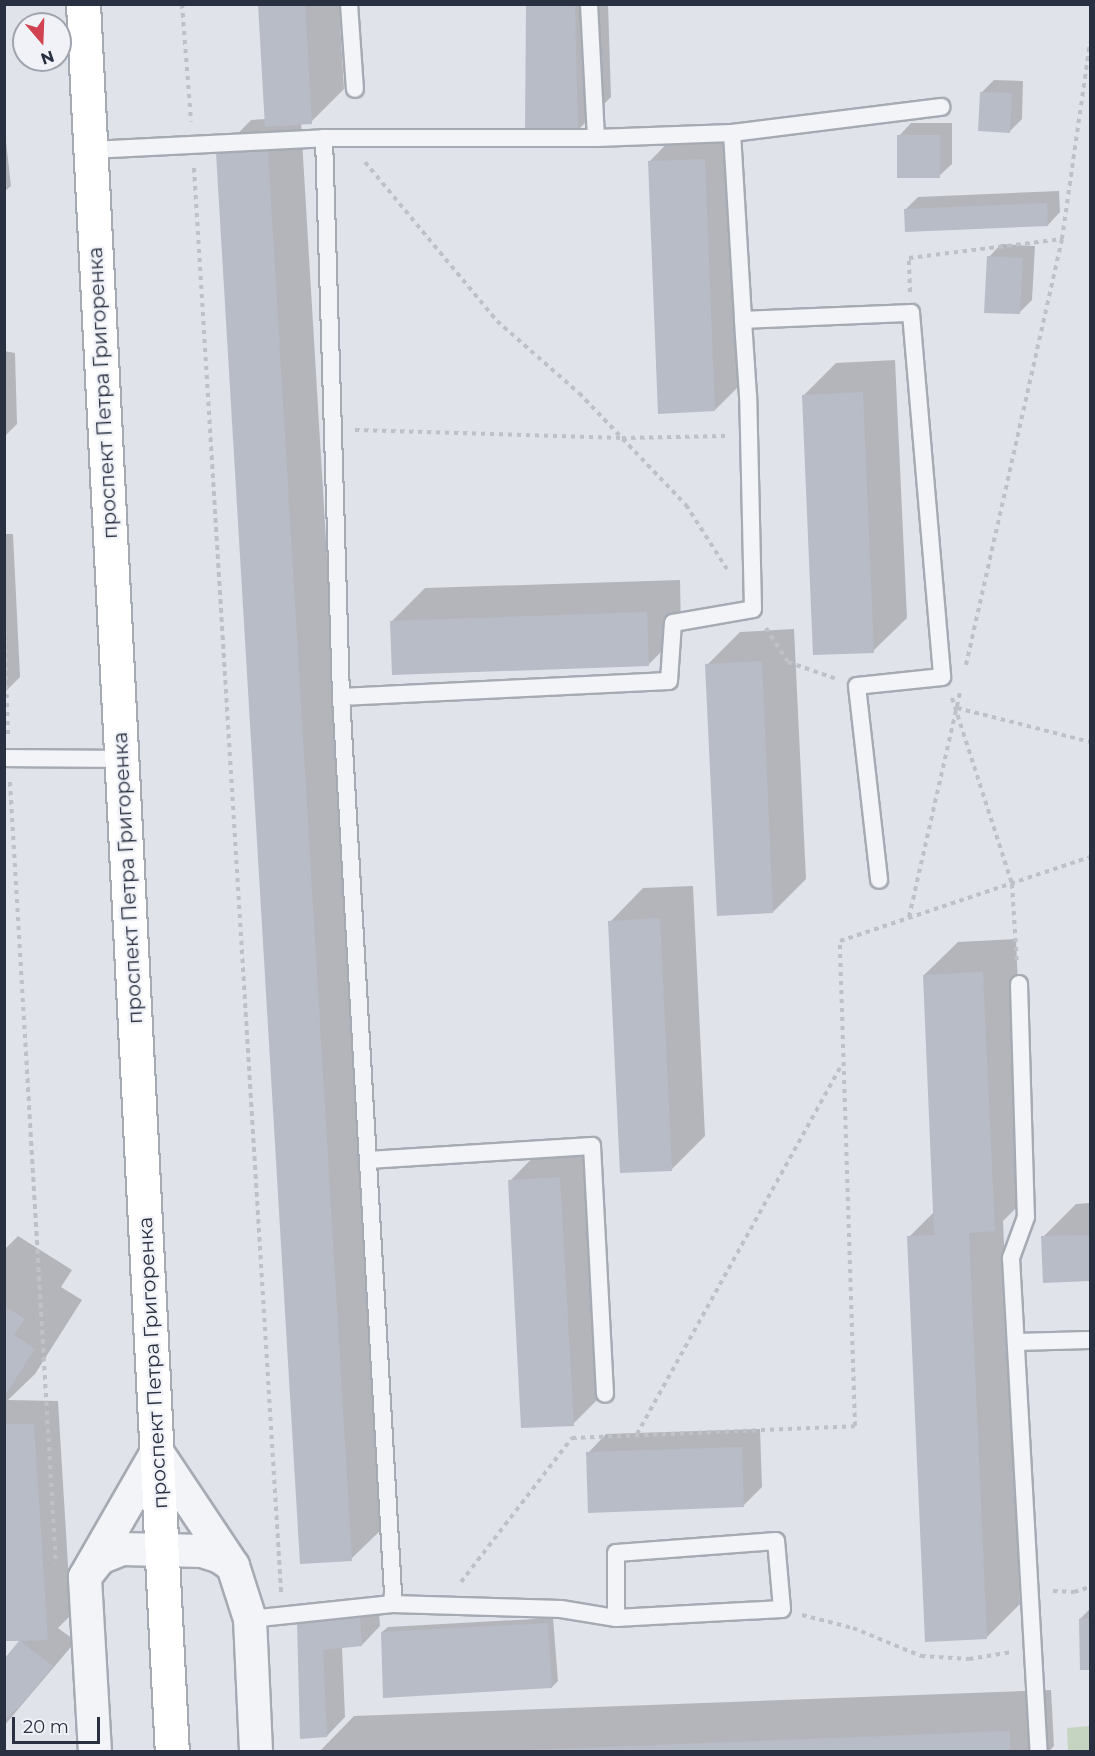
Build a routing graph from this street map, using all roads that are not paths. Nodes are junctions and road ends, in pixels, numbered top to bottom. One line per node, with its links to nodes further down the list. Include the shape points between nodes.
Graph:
1 (349, 4): 4 (lane)
2 (589, 4): 8 (lane)
3 (76, 24): 9 (main road, проспект Петра Григоренка)
4 (355, 89)
5 (941, 107): 6 (lane)
6 (732, 132): 8 (lane); 10 (lane)
7 (324, 138): 8 (lane); 9 (lane); 11 (lane)
8 (596, 138)
9 (91, 150): 13 (main road, проспект Петра Григоренка)
10 (743, 320): 11 (lane, via 753,609 673,623 669,681); 14 (lane, via 911,313 942,677 857,686)
11 (341, 697): 16 (lane)
12 (7, 758): 13 (lane)
13 (122, 759): 20 (main road, проспект Петра Григоренка)
14 (879, 880)
15 (1019, 984): 18 (lane, via 1026,1217 1011,1258)
16 (368, 1160): 19 (lane, via 592,1146); 24 (lane)
17 (1090, 1340): 18 (lane)
18 (1016, 1342): 30 (lane)
19 (605, 1394)
20 (157, 1452): 21 (main road, проспект Петра Григоренка); 22 (street); 23 (street)
21 (163, 1550): 22 (street, via 202,1551); 23 (street, via 122,1549); 28 (main road, проспект Петра Григоренка)
22 (233, 1566): 26 (street)
23 (71, 1573): 27 (street)
24 (392, 1604): 25 (lane, via 561,1609); 26 (lane)
25 (616, 1618): 25 (lane, via 782,1609 776,1541 616,1553)
26 (250, 1619): 29 (street)
27 (95, 1752)
28 (172, 1752)
29 (256, 1752)
30 (1039, 1752)

